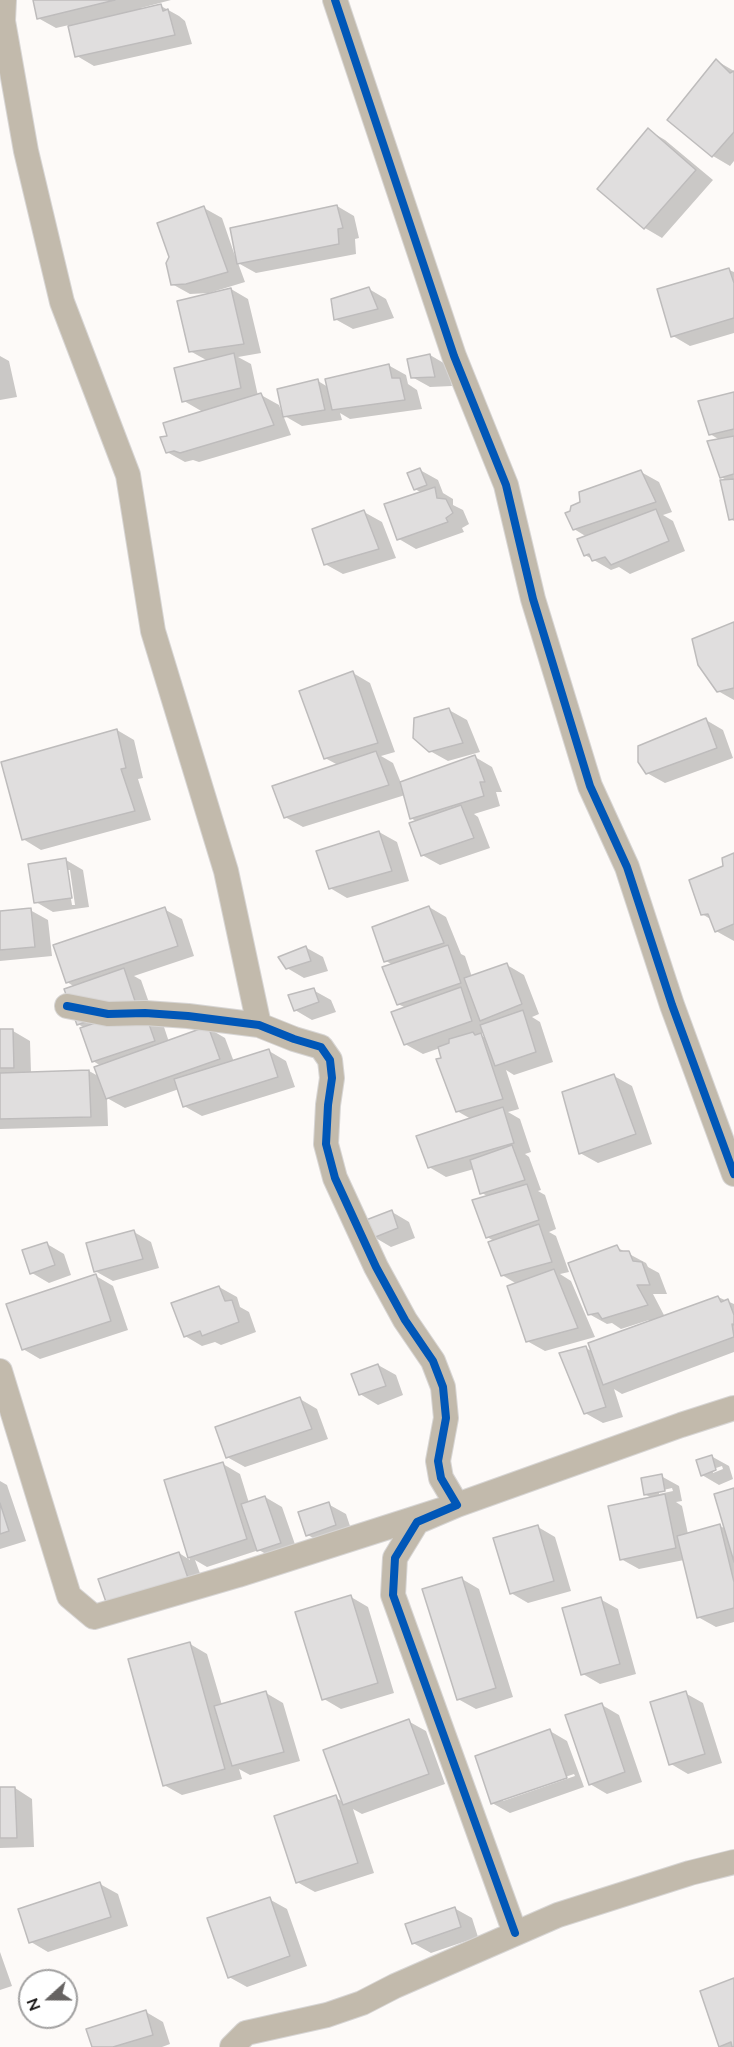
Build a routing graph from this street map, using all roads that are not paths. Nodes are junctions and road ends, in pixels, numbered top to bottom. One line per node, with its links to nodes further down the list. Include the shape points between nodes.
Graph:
1 (4, 0): 4 (street, via 3,21 26,151 62,302 128,475 153,631 226,871)
2 (335, 0): 5 (street, via 454,356 506,485 533,600 590,786 627,867)
3 (67, 1006): 4 (street, via 108,1014 188,1016)
4 (259, 1025): 8 (street, via 321,1047 330,1060 326,1144 335,1178 376,1267 433,1361 443,1387 446,1418 438,1461 441,1478)
5 (734, 1174)
6 (0, 1371): 8 (street, via 69,1596 94,1617)
7 (734, 1408): 8 (street)
8 (457, 1505): 10 (street, via 417,1521 395,1558 393,1595)
9 (734, 1862): 10 (street, via 558,1915)
10 (515, 1934): 11 (street, via 362,2003 246,2033)
11 (232, 2047)

